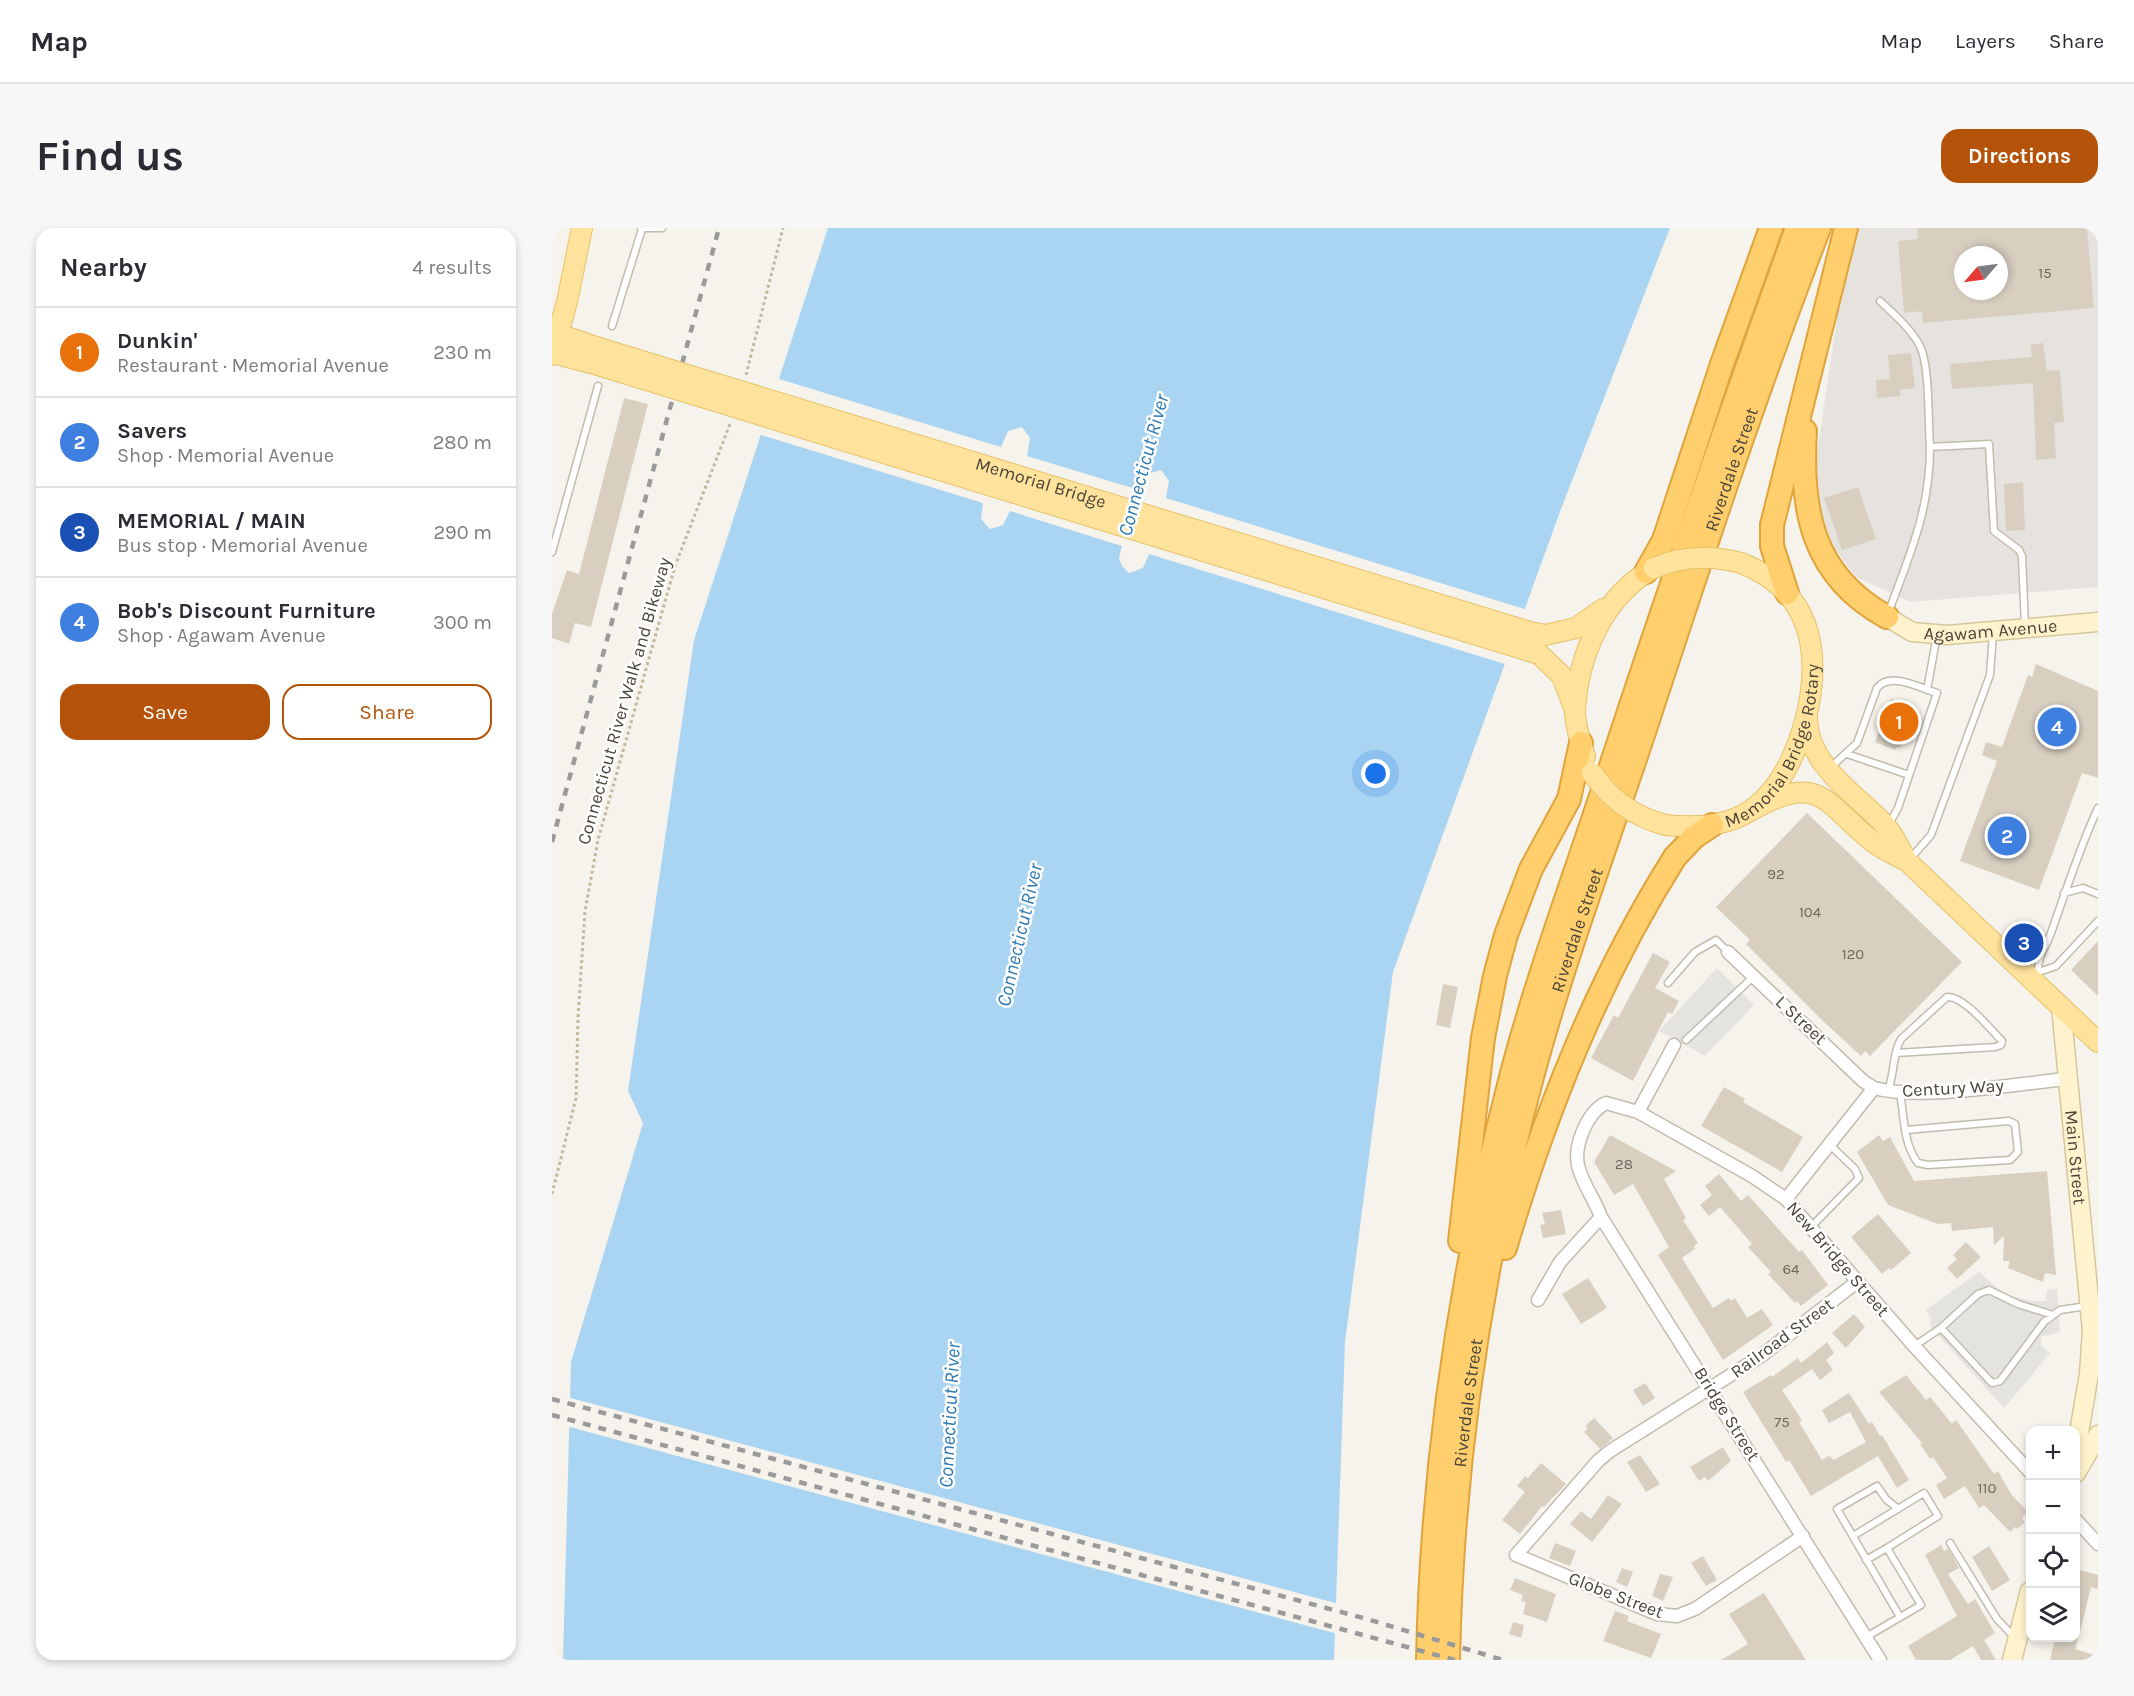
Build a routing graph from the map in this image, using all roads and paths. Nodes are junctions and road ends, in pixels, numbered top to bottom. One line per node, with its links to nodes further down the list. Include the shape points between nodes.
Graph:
1 (582, 228): 11 (main road)
2 (662, 228): 8 (lane)
3 (783, 228): 13 (path)
4 (1771, 228): 19 (highway, via 1664,540)
5 (1797, 228): 66 (highway, Riverdale Street, via 1702,494 1515,1062 1472,1242)
6 (1819, 228): 68 (highway, Riverdale Street, via 1709,534 1533,1075 1498,1218)
7 (1846, 228): 15 (highway)
8 (641, 229): 10 (lane)
9 (1880, 301): 17 (lane, via 1909,329 1920,347)
10 (612, 326)
11 (553, 346): 12 (main road)
12 (594, 355): 21 (main road, Memorial Bridge, bridge, via 1530,633 1570,631); 28 (main road, Memorial Bridge, bridge, via 1539,654 1562,676)
13 (744, 380)
14 (598, 386): 18 (lane)
15 (1806, 393): 20 (highway, via 1771,529 1774,556); 22 (highway, via 1804,495 1814,538 1844,584)
16 (731, 422): 57 (path, Connecticut River Walk and Bikeway, via 675,566 598,840 585,910 575,1109)
17 (1930, 447): 22 (lane, via 1924,514); 24 (lane, via 1989,444 1994,531 2019,550 2024,561)
18 (552, 552)
19 (1650, 570): 20 (main road, Memorial Bridge Rotary, bridge, via 1695,558 1718,558 1766,574); 21 (main road, Memorial Bridge Rotary)
20 (1787, 593): 29 (main road, Memorial Bridge Rotary, via 1812,643 1814,671)
21 (1616, 597): 28 (main road, Memorial Bridge Rotary, via 1591,643)
22 (1887, 617): 26 (street, Agawam Avenue, via 1912,632)
23 (2098, 622): 24 (street, Agawam Avenue)
24 (2025, 629): 25 (street, Agawam Avenue)
25 (1993, 632): 26 (street, Agawam Avenue); 38 (lane, via 1990,675 1931,834)
26 (1937, 635): 27 (lane)
27 (1927, 690): 31 (lane, via 1893,680 1882,682 1857,743); 33 (lane, via 1937,693)
28 (1575, 713): 30 (main road, Memorial Bridge Rotary)
29 (1807, 713): 32 (main road, via 1810,738); 35 (main road, Memorial Bridge Rotary, via 1791,762)
30 (1581, 743): 36 (main road, Memorial Bridge Rotary, bridge, via 1592,773 1624,807 1666,825); 66 (highway, via 1569,799 1517,904 1490,997 1461,1230)
31 (1846, 754): 32 (lane); 33 (lane)
32 (1828, 769): 37 (main road)
33 (1909, 775): 37 (lane)
34 (2098, 808): 39 (lane)
35 (1754, 809): 36 (main road, Memorial Bridge Rotary); 38 (main road, via 1787,795 1816,794 1832,803 1872,842)
36 (1712, 825): 68 (highway, via 1688,843 1670,865 1583,1027 1532,1159)
37 (1887, 827): 38 (main road)
38 (1908, 862): 43 (main road)
39 (2064, 893): 40 (lane, via 2083,888); 43 (lane, via 2050,936 2038,956)
40 (2098, 894)
41 (2098, 921): 43 (lane, via 2056,966)
42 (1728, 952): 44 (street, L Street); 45 (lane, via 1716,940 1695,952)
43 (2035, 975): 46 (main road)
44 (1754, 976): 48 (lane); 51 (street, L Street)
45 (1668, 983)
46 (2061, 1006): 47 (main road); 50 (street, Main Street)
47 (2098, 1042)
48 (1680, 1043): 53 (street)
49 (1896, 1053): 49 (lane, via 1901,1039 1947,997 1965,1004 2002,1041 1995,1047); 52 (lane)
50 (2066, 1079): 52 (street, Century Way, via 1938,1091); 63 (street, Main Street)
51 (1874, 1088): 52 (street, Century Way); 55 (street)
52 (1894, 1091): 54 (lane)
53 (1638, 1112): 56 (street, New Bridge Street, via 1611,1103 1596,1110 1583,1133); 58 (street, New Bridge Street)
54 (1906, 1130): 54 (lane, via 1913,1156 1928,1165 2010,1160 2018,1152 2015,1124 2009,1121)
55 (1829, 1144): 58 (street); 60 (lane, via 1859,1178)
56 (1578, 1167): 59 (street, Bridge Street)
57 (552, 1194)
58 (1786, 1199): 60 (street, New Bridge Street)
59 (1601, 1217): 62 (street, via 1560,1262); 69 (street, Bridge Street)
60 (1810, 1227): 61 (street, New Bridge Street)
61 (1858, 1281): 67 (street, New Bridge Street); 69 (street, Railroad Street, via 1775,1346)
62 (1538, 1300)
63 (2094, 1309): 64 (lane, via 2060,1310); 70 (street, Main Street)
64 (2053, 1315): 65 (lane, via 1989,1290 1978,1294); 65 (lane, via 2000,1380 1992,1383)
65 (1941, 1328): 67 (lane)
66 (1455, 1340): 87 (highway, Riverdale Street, via 1443,1433)
67 (1914, 1346): 73 (street, New Bridge Street)
68 (1476, 1351): 88 (highway, Riverdale Street, via 1451,1556)
69 (1711, 1388): 76 (street, Bridge Street); 81 (street, Railroad Street, via 1598,1461)
70 (2080, 1427)
71 (2098, 1435): 72 (street)
72 (2080, 1466)
73 (2026, 1467)
74 (1898, 1509): 77 (lane); 77 (lane, via 1877,1486 1837,1509); 80 (lane, via 1924,1493 1938,1516)
75 (2080, 1524): 79 (street)
76 (1803, 1536): 81 (street, Globe Street, via 1695,1609 1677,1616 1657,1614); 85 (street, Bridge Street)
77 (1853, 1536): 82 (lane)
78 (1950, 1543): 86 (lane, via 1997,1619)
79 (2098, 1544)
80 (1887, 1548): 82 (lane); 84 (lane, via 1921,1605)
81 (1516, 1555)
82 (1866, 1560): 84 (lane)
83 (2026, 1609): 86 (street)
84 (1900, 1617): 85 (lane)
85 (1865, 1637): 89 (street, Bridge Street)
86 (2017, 1641): 90 (street)
87 (1428, 1660)
88 (1448, 1660)
89 (1880, 1660)
90 (2012, 1660)

